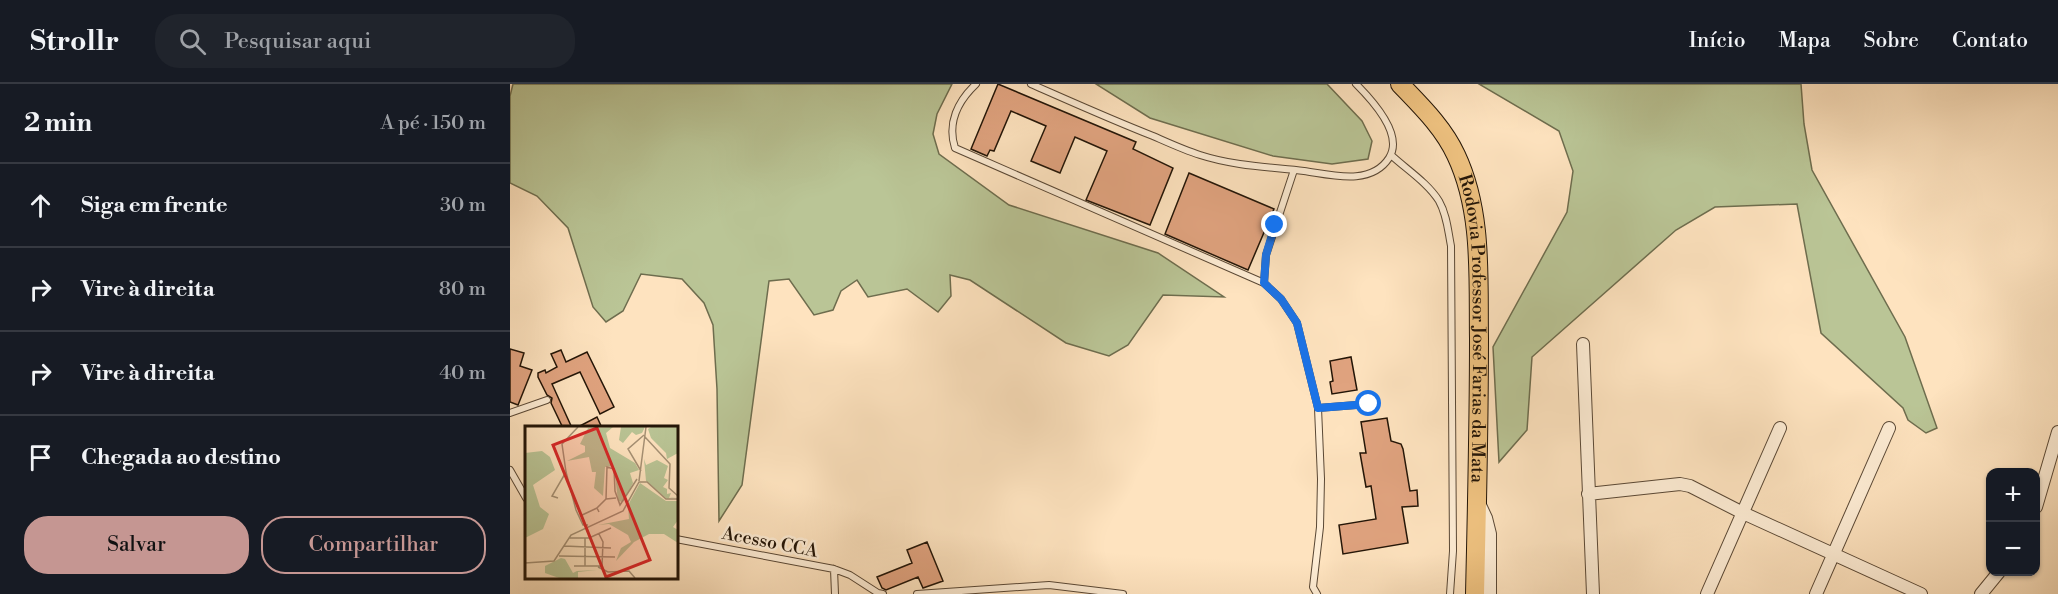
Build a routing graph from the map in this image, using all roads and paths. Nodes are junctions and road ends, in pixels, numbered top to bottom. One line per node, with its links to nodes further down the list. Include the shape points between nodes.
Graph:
1 (976, 84): 7 (lane, via 955,114 955,148)
2 (1031, 84): 6 (lane, via 1200,155)
3 (1356, 84): 5 (lane, via 1385,120 1394,146)
4 (1400, 84): 20 (main road, Rodovia Professor José Farias da Mata, via 1445,134 1457,156 1472,203 1478,265)
5 (1391, 155): 6 (lane, via 1368,175); 33 (lane, via 1439,201 1451,246)
6 (1294, 170): 7 (lane, via 1266,255)
7 (1264, 283): 11 (lane, via 1297,323)
8 (1583, 344): 18 (street)
9 (547, 400): 12 (lane)
10 (1369, 404): 11 (lane)
11 (1318, 408): 26 (lane, via 1320,527)
12 (510, 413)
13 (1780, 428): 21 (street)
14 (1889, 428): 23 (street)
15 (2058, 432): 17 (street)
16 (510, 470): 19 (lane)
17 (2040, 493)
18 (1588, 494): 21 (street, via 1680,484); 36 (street)
19 (525, 496)
20 (1477, 500): 34 (main road, Rodovia Professor José Farias da Mata); 35 (street, via 1490,534)
21 (1743, 513): 23 (street); 37 (street)
22 (678, 539): 24 (lane, Acesso CCA)
23 (1834, 554): 38 (street); 39 (street)
24 (834, 569): 27 (lane, Acesso CCA); 28 (lane)
25 (1996, 576): 40 (street)
26 (1313, 587): 31 (lane); 32 (lane)
27 (835, 594)
28 (883, 594)
29 (917, 594): 30 (lane, via 1049,585)
30 (1123, 594)
31 (1307, 594)
32 (1317, 594)
33 (1450, 594)
34 (1476, 594)
35 (1490, 594)
36 (1593, 594)
37 (1707, 594)
38 (1816, 594)
39 (1921, 594)
40 (1981, 594)

